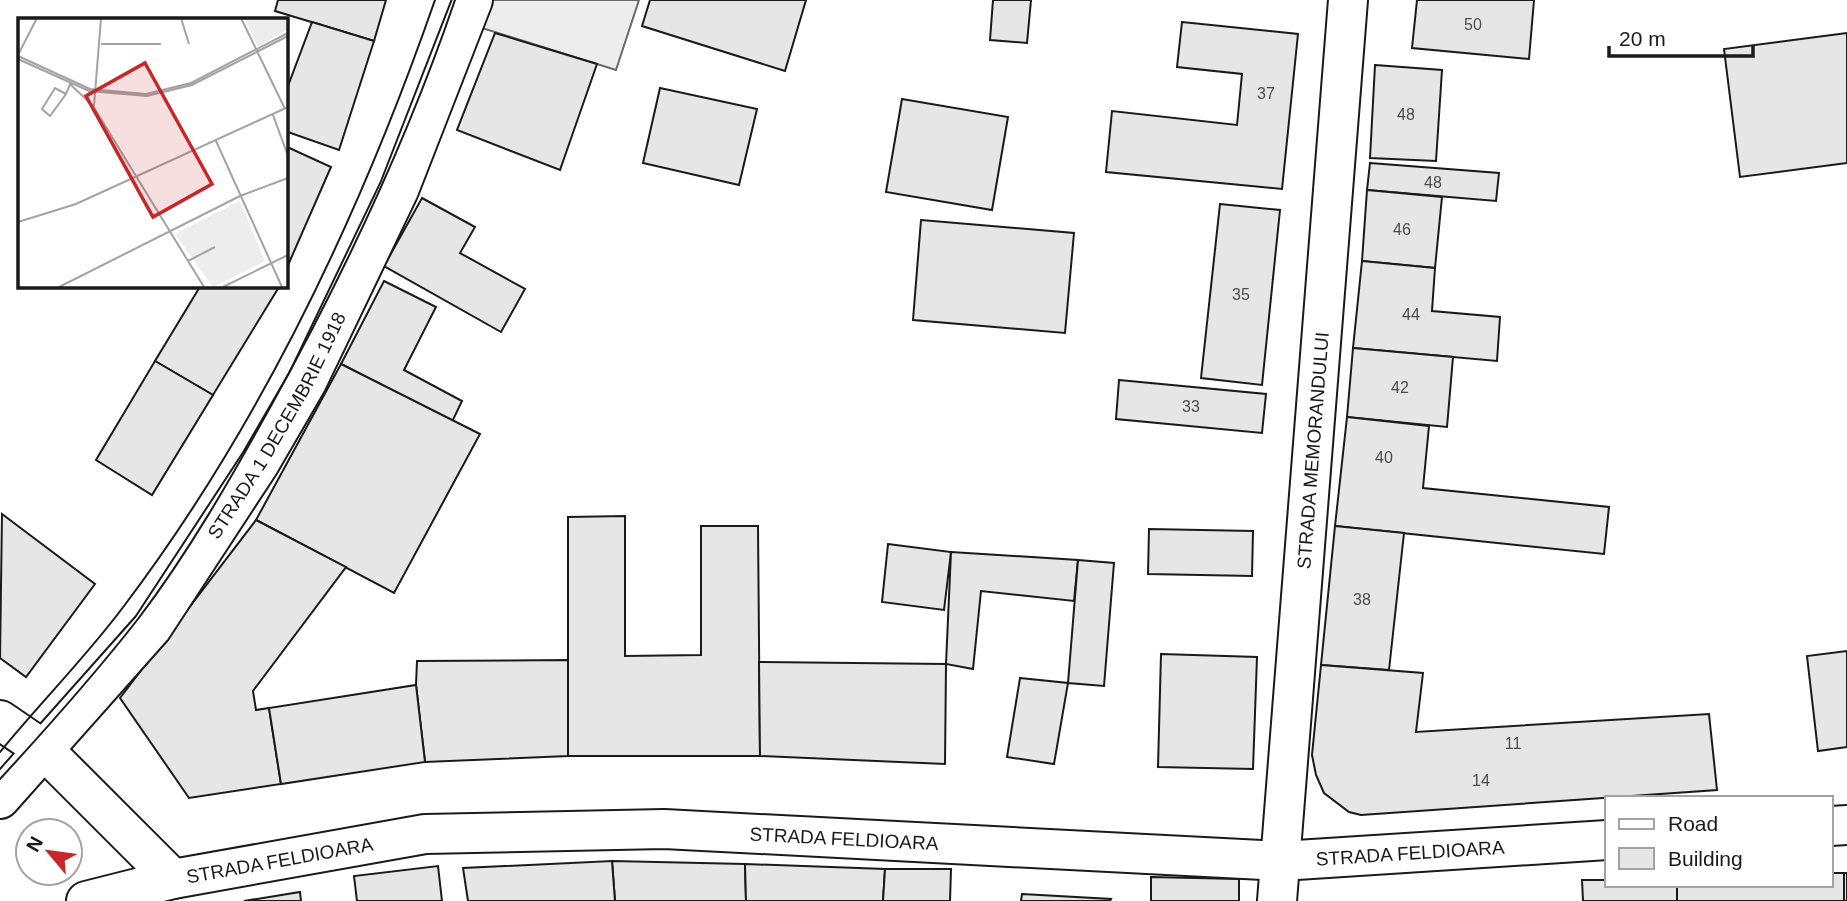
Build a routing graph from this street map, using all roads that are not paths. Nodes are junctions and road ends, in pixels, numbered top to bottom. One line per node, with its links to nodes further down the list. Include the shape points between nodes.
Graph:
1 (473, 0): 4 (street, STRADA 1 DECEMBRIE 1918, via 399,190 307,382 152,628)
2 (1348, 0): 7 (street, STRADA MEMORANDULUI)
3 (0, 720): 4 (street)
4 (44, 750): 5 (street, STRADA 1 DECEMBRIE 1918); 8 (street)
5 (0, 799)
6 (1605, 840): 7 (street, STRADA FELDIOARA)
7 (1281, 861): 8 (street, STRADA FELDIOARA, via 664,829 425,834); 10 (street, STRADA MEMORANDULUI)
8 (173, 878): 9 (street, STRADA FELDIOARA)
9 (86, 901)
10 (1277, 901)

